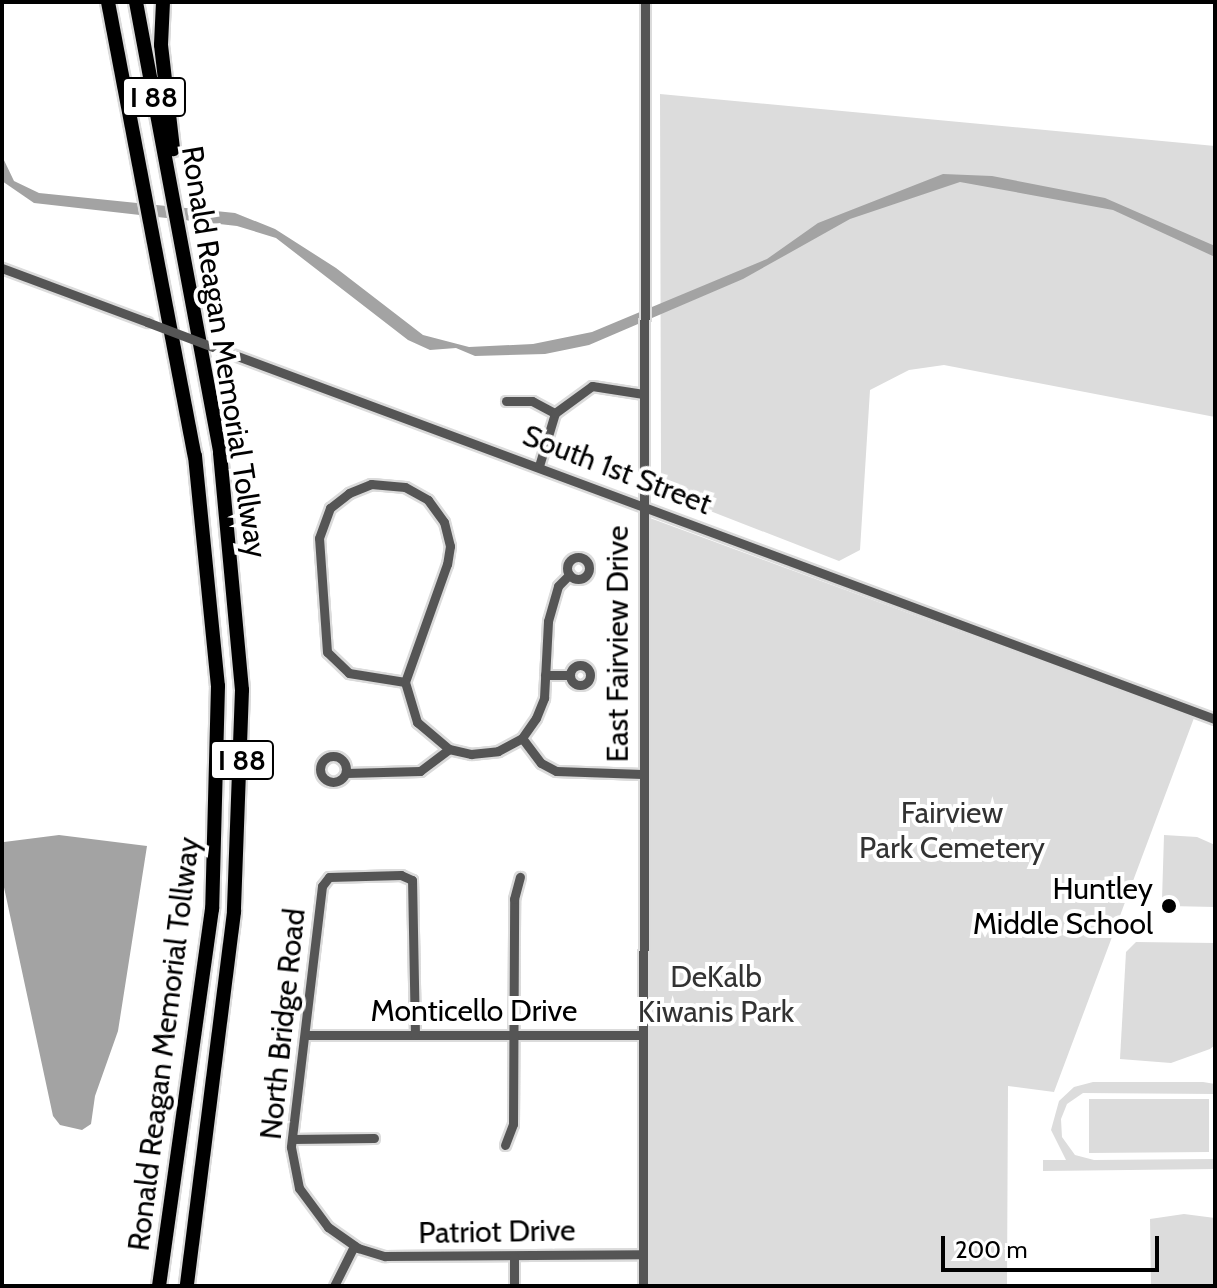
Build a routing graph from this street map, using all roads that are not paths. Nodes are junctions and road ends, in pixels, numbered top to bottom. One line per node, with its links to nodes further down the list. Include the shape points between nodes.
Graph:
1 (108, 2): 32 (highway, Ronald Reagan Memorial Tollway / I 88, via 203,502 219,752 212,909)
2 (136, 2): 5 (highway, Ronald Reagan Memorial Tollway / I 88)
3 (163, 2): 5 (highway, via 161,45)
4 (645, 2): 7 (street, East Fairview Drive)
5 (174, 192): 33 (highway, Ronald Reagan Memorial Tollway / I 88, via 222,469 243,727 226,991)
6 (2, 268): 10 (street, South 1st Street, bridge)
7 (643, 394): 9 (street, via 592,386); 11 (street, East Fairview Drive)
8 (506, 401): 9 (street, via 532,401)
9 (555, 413): 10 (street)
10 (539, 466): 11 (street, South 1st Street)
11 (643, 506): 16 (street, South 1st Street); 20 (street, East Fairview Drive)
12 (569, 575): 13 (street, via 558,586 548,621)
13 (545, 675): 14 (street); 17 (street, via 541,708)
14 (570, 675)
15 (405, 682): 15 (street, via 349,673 330,658 318,546 330,508 357,488 389,484 418,493 441,514 450,546); 18 (street, via 417,722)
16 (1215, 719)
17 (522, 738): 18 (street, via 488,753); 20 (street, via 541,763 556,771)
18 (449, 749): 19 (street, via 420,771)
19 (346, 773)
20 (642, 774): 25 (street, East Fairview Drive)
21 (520, 877): 24 (street, via 514,899)
22 (305, 1035): 23 (street, Monticello Drive); 23 (street, North Bridge Road, via 324,881 364,875 412,880); 27 (street, North Bridge Road)
23 (415, 1035): 24 (street, Monticello Drive)
24 (513, 1035): 25 (street, Monticello Drive); 28 (street, via 513,1124)
25 (643, 1035): 30 (street, East Fairview Drive)
26 (374, 1138): 27 (street)
27 (292, 1139): 29 (street, North Bridge Road, via 293,1167 308,1204)
28 (505, 1145)
29 (354, 1246): 31 (street, Patriot Drive, via 385,1256); 34 (street)
30 (643, 1254): 31 (street, Patriot Drive); 36 (street, East Fairview Drive)
31 (514, 1257): 35 (street)
32 (159, 1286)
33 (187, 1286)
34 (334, 1286)
35 (514, 1286)
36 (643, 1286)

